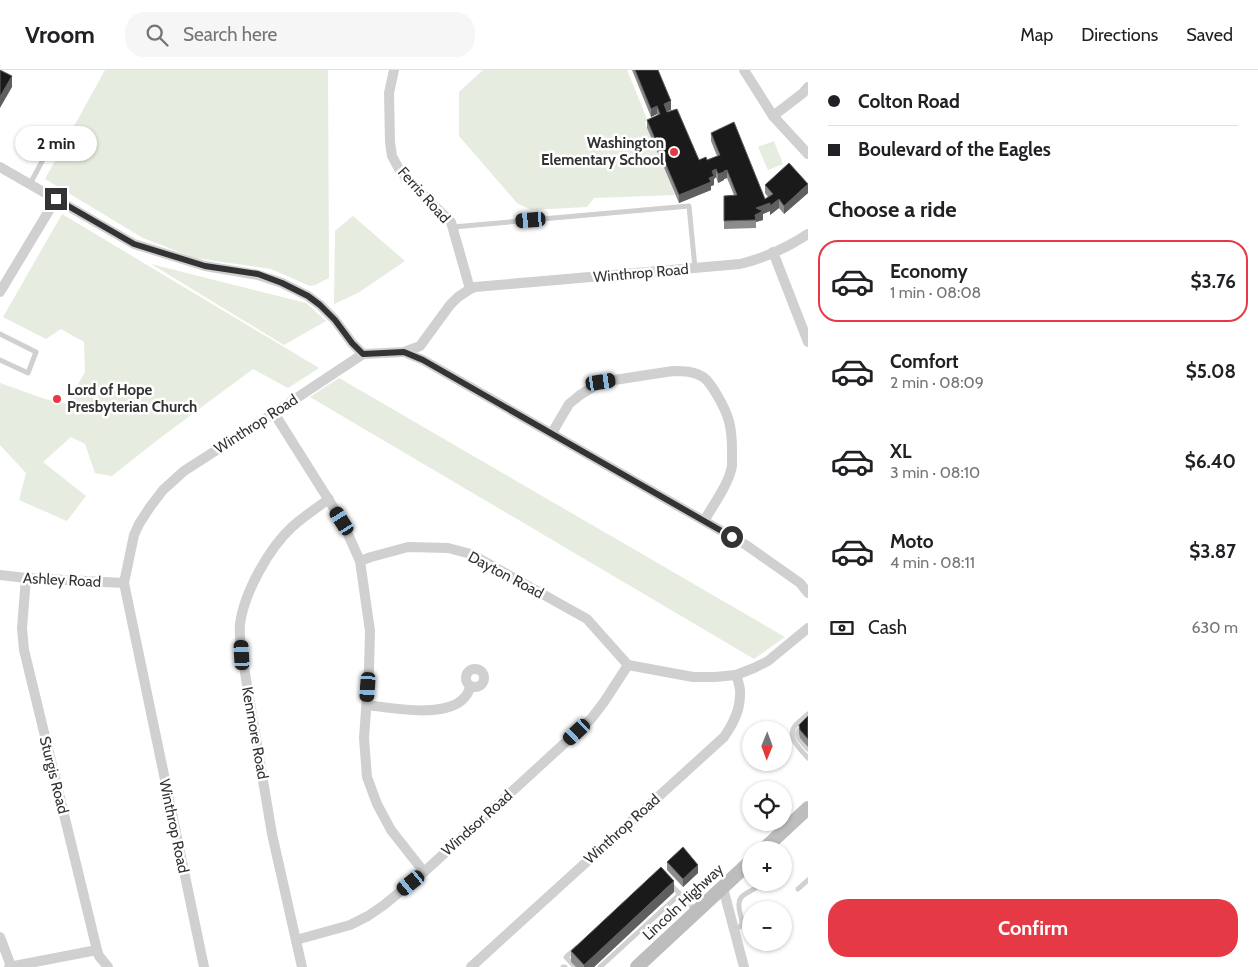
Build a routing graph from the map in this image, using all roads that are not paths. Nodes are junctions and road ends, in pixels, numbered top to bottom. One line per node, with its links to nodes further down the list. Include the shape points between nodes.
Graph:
1 (394, 70): 10 (street, Ferris Road, via 389,93 392,156 407,179 452,222)
2 (744, 70): 4 (street)
3 (808, 87): 4 (street)
4 (773, 116): 6 (street)
5 (47, 144): 8 (lane, via 47,152)
6 (808, 154)
7 (0, 167): 8 (street)
8 (30, 184): 9 (street)
9 (56, 199): 15 (street); 19 (street, via 134,244 205,266 258,274 308,296 335,320)
10 (453, 227): 13 (lane, via 689,206); 14 (street, Ferris Road)
11 (808, 234): 12 (street, Winthrop Road)
12 (773, 252): 13 (street, Winthrop Road, via 740,264); 17 (street)
13 (695, 268): 14 (street, Winthrop Road)
14 (470, 289): 18 (street, Winthrop Road, via 450,305 420,346)
15 (0, 292)
16 (0, 334): 20 (lane, via 36,352 28,373)
17 (808, 342)
18 (404, 352): 19 (street, Winthrop Road); 22 (street)
19 (363, 354): 21 (street, Winthrop Road)
20 (0, 360)
21 (274, 413): 23 (street); 28 (street, Winthrop Road, via 184,471 163,490 136,529)
22 (552, 433): 24 (street); 24 (street, via 569,404 601,382 673,371 704,377 726,409 732,428 732,466)
23 (328, 499): 25 (street); 54 (street, Kenmore Road, via 290,528 278,543 259,571 243,609 240,626 272,834)
24 (704, 521): 29 (street, via 781,569)
25 (360, 561): 31 (street, Dayton Road, via 408,547 448,548 471,554 587,619); 34 (street, via 370,631)
26 (0, 575): 27 (street, Ashley Road)
27 (26, 578): 28 (street, Ashley Road); 56 (street, Sturgis Road, via 22,628 24,650)
28 (124, 583): 59 (street, Winthrop Road)
29 (808, 593)
30 (808, 628): 32 (street, via 768,661)
31 (628, 665): 32 (street, via 693,677); 42 (street, Windsor Road, via 591,719)
32 (736, 675): 61 (street, Winthrop Road, via 740,693 738,710 724,737)
33 (471, 686): 34 (street, via 465,698 452,707 416,710)
34 (367, 706): 42 (street, via 364,738 367,777 391,830)
35 (808, 714): 38 (lane, via 792,731 793,740)
36 (808, 722): 37 (lane, via 797,735)
37 (808, 748)
38 (808, 758)
39 (808, 808): 40 (main road)
40 (792, 818)
41 (742, 870): 45 (main road, Lincoln Highway)
42 (424, 872): 54 (street, Windsor Road, via 368,916 350,925)
43 (808, 880): 46 (lane)
44 (667, 881): 48 (lane)
45 (723, 888): 50 (street); 51 (main road, Lincoln Highway)
46 (798, 889)
47 (751, 891): 49 (lane, via 742,896)
48 (680, 894): 51 (lane); 63 (lane)
49 (739, 903): 50 (lane); 52 (lane, via 742,923)
50 (729, 908): 52 (street)
51 (697, 912): 64 (main road, Lincoln Highway)
52 (734, 929): 65 (street)
53 (0, 937): 57 (street)
54 (296, 940): 60 (street, Kenmore Road)
55 (580, 944): 62 (lane, via 566,957)
56 (97, 950): 57 (street); 58 (street, Sturgis Road)
57 (10, 967)
58 (108, 967)
59 (204, 967)
60 (302, 967)
61 (471, 967)
62 (575, 967)
63 (600, 967)
64 (638, 967)
65 (744, 967)

